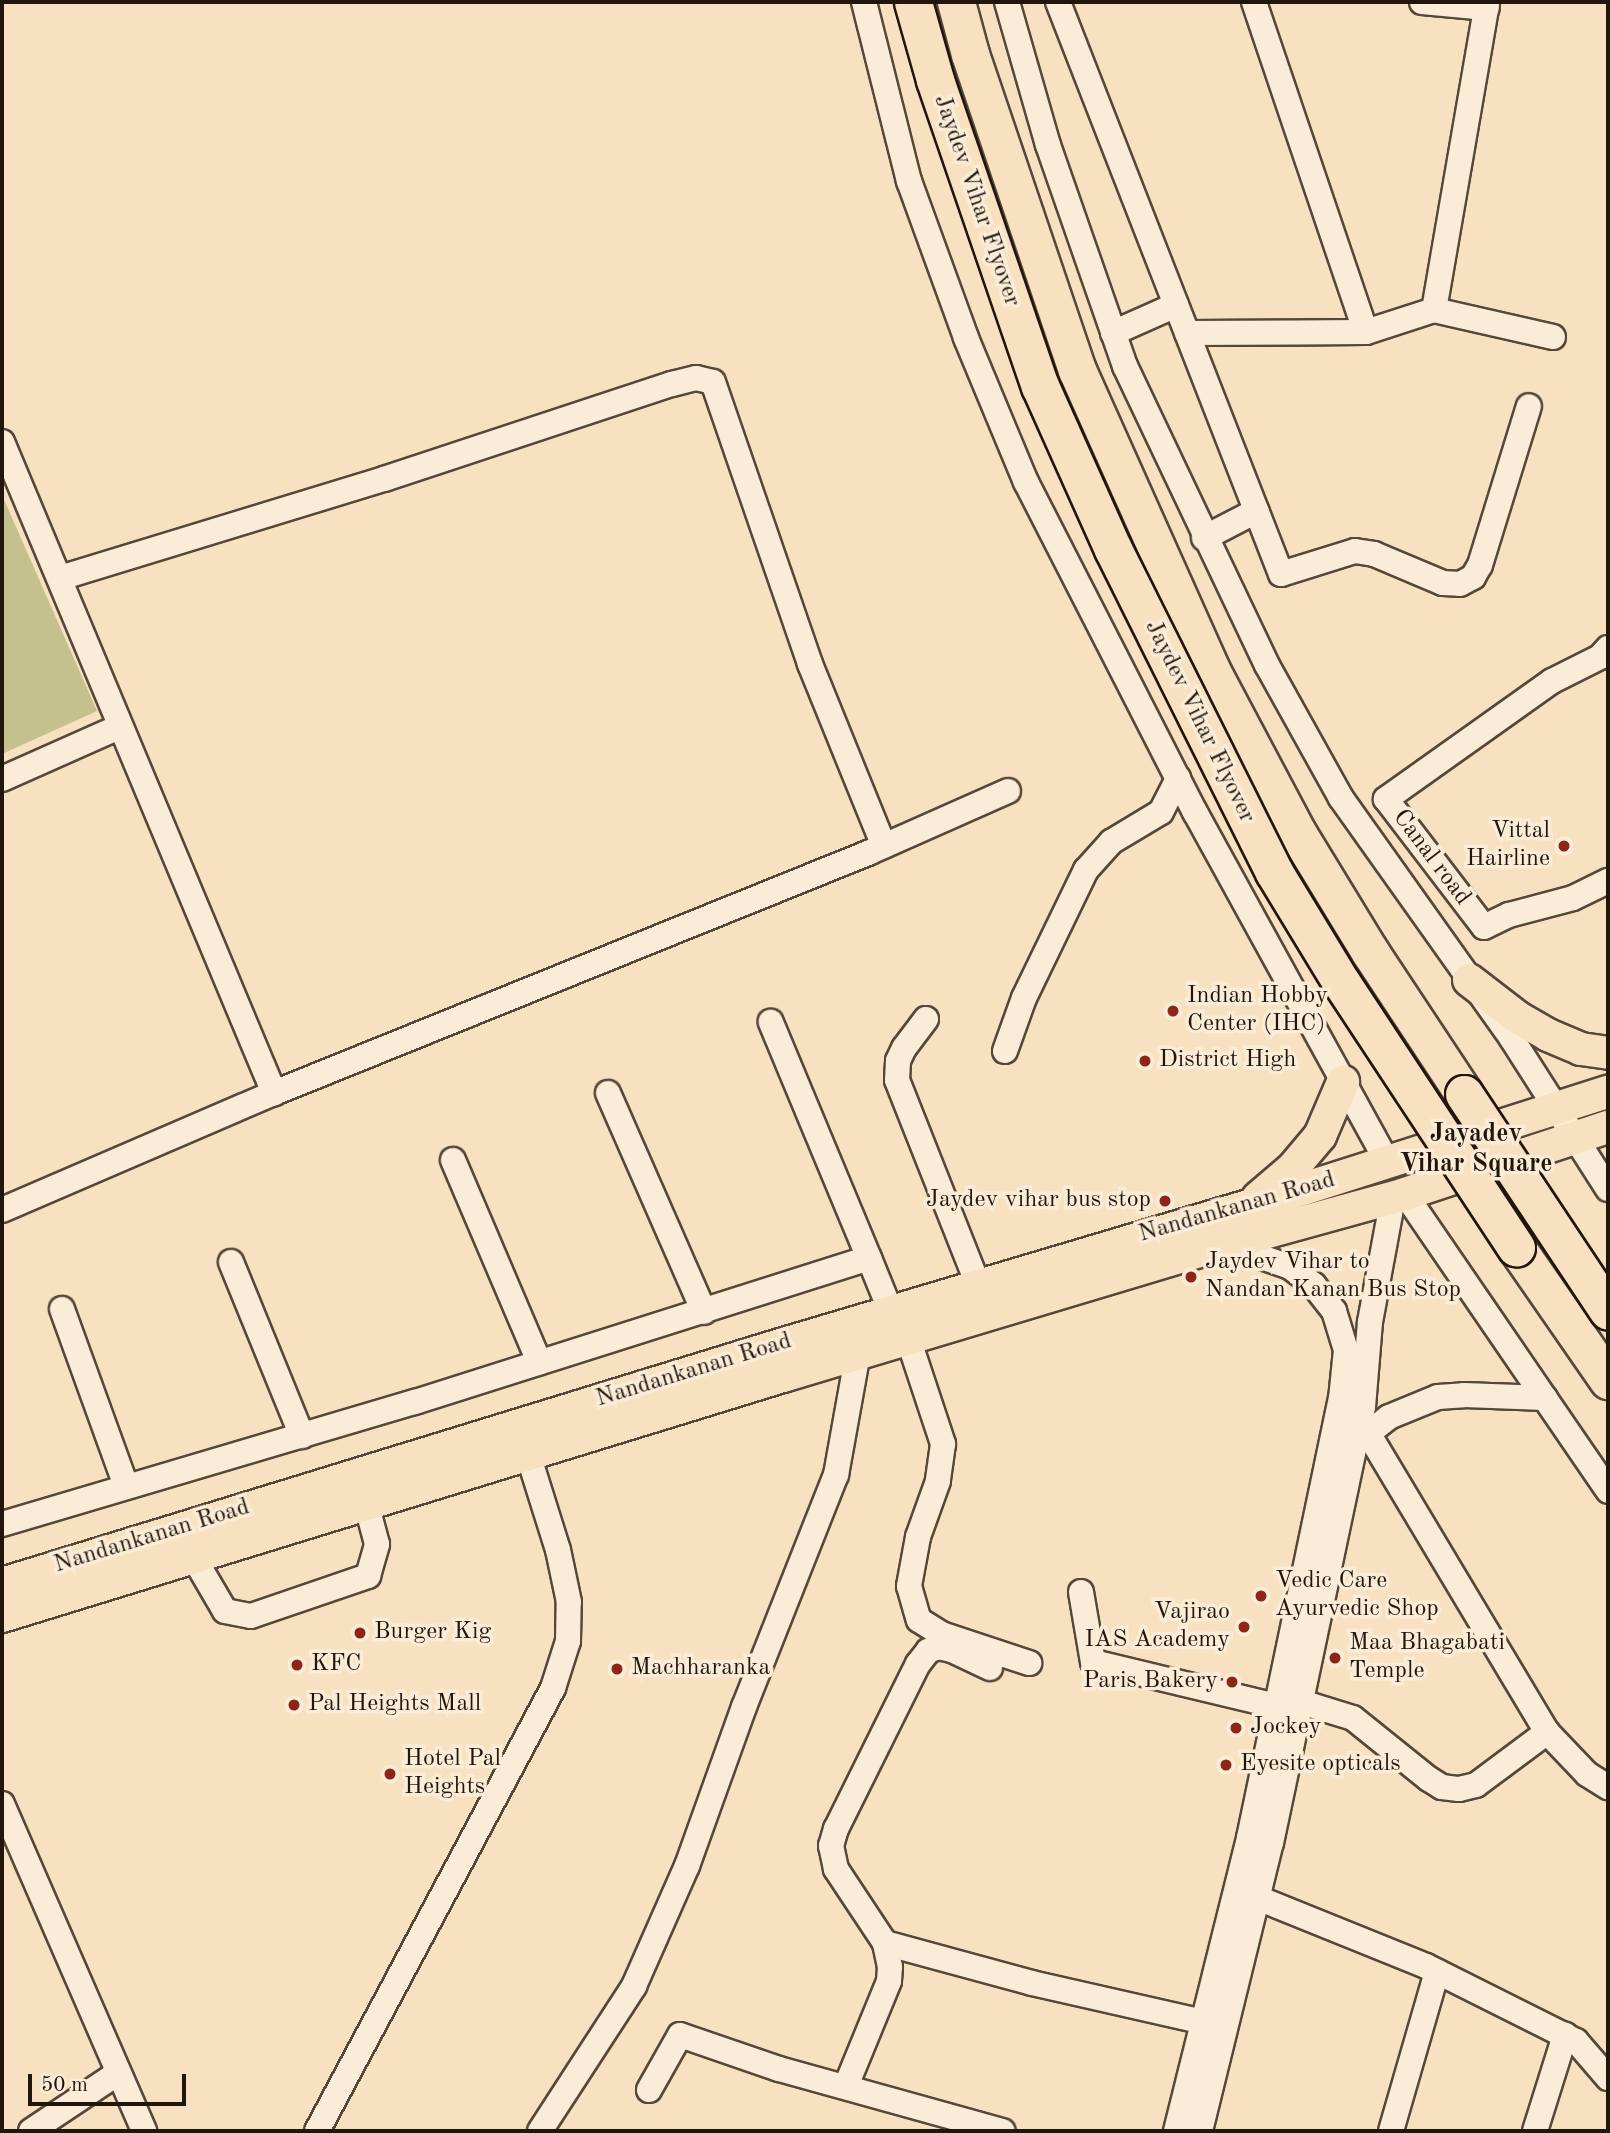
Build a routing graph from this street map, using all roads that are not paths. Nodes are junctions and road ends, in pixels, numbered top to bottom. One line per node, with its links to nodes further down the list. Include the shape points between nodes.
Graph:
1 (864, 2): 22 (street, via 909,181 966,338 1026,482)
2 (913, 2): 56 (highway, Jaydev Vihar Flyover, bridge, via 935,80 1040,386 1113,549 1274,872 1429,1117)
3 (956, 2): 52 (highway, Jaydev Vihar Flyover, bridge, via 1077,370 1211,670 1298,834 1363,940)
4 (1007, 2): 12 (street, via 1048,145)
5 (1058, 2): 9 (street)
6 (1254, 2): 11 (street)
7 (1422, 2): 8 (street)
8 (1487, 5): 10 (street)
9 (1176, 305): 12 (street); 13 (street)
10 (1434, 310): 11 (street); 14 (street)
11 (1366, 332): 13 (street)
12 (1113, 333): 18 (street)
13 (1186, 333): 17 (street)
14 (1553, 337)
15 (1529, 406): 17 (street, via 1480,565 1473,577 1460,584 1443,583 1374,554 1355,551 1281,574)
16 (2, 442): 19 (street)
17 (1256, 511): 18 (street)
18 (1204, 538): 27 (street, via 1267,665 1341,797)
19 (60, 578): 21 (street); 25 (street, via 673,384 696,378 713,382 810,664)
20 (1608, 648): 26 (street, Canal road, via 1600,657 1552,681 1386,799 1484,927)
21 (120, 727): 23 (street); 34 (street)
22 (1178, 778): 30 (street, via 1161,812 1111,842 1086,870 1024,998); 32 (street)
23 (2, 779)
24 (1007, 791): 25 (street)
25 (884, 846): 34 (street)
26 (1607, 886)
27 (1469, 980): 31 (main road, via 1548,1035 1581,1049); 36 (street)
28 (926, 1019): 48 (street, via 904,1048 897,1080)
29 (771, 1022): 46 (street)
30 (1005, 1051)
31 (1608, 1053)
32 (1343, 1082): 40 (street); 43 (main road, via 1320,1136 1292,1169)
33 (1608, 1092): 36 (main road, Nandankanan Road)
34 (274, 1093): 44 (street)
35 (608, 1093): 50 (street)
36 (1557, 1109): 38 (street); 40 (main road, Nandankanan Road)
37 (1608, 1127): 38 (main road, Nandankanan Road)
38 (1576, 1139): 41 (street); 42 (main road, Nandankanan Road)
39 (453, 1160): 55 (street)
40 (1388, 1163): 43 (main road, Nandankanan Road)
41 (1608, 1189)
42 (1399, 1196): 45 (main road, Nandankanan Road); 57 (street); 59 (street, via 1377,1279)
43 (1249, 1205): 48 (main road, Nandankanan Road)
44 (2, 1210)
45 (1224, 1244): 53 (main road, Nandankanan Road); 73 (street, via 1290,1267 1314,1285 1334,1311 1346,1350 1341,1399)
46 (869, 1258): 50 (street); 51 (street)
47 (231, 1262): 58 (street)
48 (978, 1285): 51 (main road, Nandankanan Road)
49 (62, 1309): 61 (street)
50 (704, 1311): 55 (street)
51 (891, 1311): 66 (main road, Nandankanan Road)
52 (1608, 1311)
53 (908, 1338): 54 (main road, Nandankanan Road); 70 (street, via 943,1444 938,1481 918,1537 909,1586 919,1620 941,1634)
54 (858, 1353): 60 (main road, Nandankanan Road); 90 (street, via 836,1475 687,1866 634,1986)
55 (539, 1362): 58 (street)
56 (1608, 1380)
57 (1545, 1398): 59 (street, via 1438,1397 1389,1418); 62 (street)
58 (302, 1436): 61 (street)
59 (1361, 1439): 72 (street); 74 (street)
60 (528, 1454): 63 (main road, Nandankanan Road); 89 (street, via 558,1550 569,1602 568,1641 553,1688)
61 (126, 1486): 64 (street)
62 (1608, 1491)
63 (366, 1503): 65 (main road, Nandankanan Road); 65 (street, via 377,1544 369,1576 251,1616 225,1611)
64 (2, 1524)
65 (194, 1558): 66 (main road, Nandankanan Road)
66 (94, 1571): 67 (main road, Nandankanan Road); 69 (main road)
67 (2, 1584)
68 (1081, 1592): 73 (street, via 1093,1662)
69 (2, 1616)
70 (1029, 1663)
71 (990, 1668): 78 (street, via 952,1650 938,1647 928,1651 836,1829 831,1846 836,1869)
72 (1301, 1702): 74 (street, via 1353,1718 1429,1779 1451,1788 1476,1784); 77 (street)
73 (1276, 1706): 80 (street)
74 (1547, 1732): 75 (street, via 1587,1774)
75 (1608, 1787)
76 (2, 1804): 82 (street)
77 (1258, 1898): 79 (street); 86 (street)
78 (885, 1944): 80 (street); 84 (street, via 889,1981)
79 (1437, 1972): 81 (street); 93 (street)
80 (1204, 2022): 86 (street)
81 (1565, 2035): 83 (street, via 1576,2041); 94 (street)
82 (118, 2073): 87 (street); 88 (street)
83 (1608, 2078)
84 (846, 2086): 85 (street, via 680,2035); 91 (street)
85 (649, 2090)
86 (1197, 2114): 92 (street)
87 (31, 2131)
88 (144, 2131)
89 (317, 2131)
90 (540, 2131)
91 (1003, 2131)
92 (1176, 2131)
93 (1391, 2131)
94 (1535, 2131)

